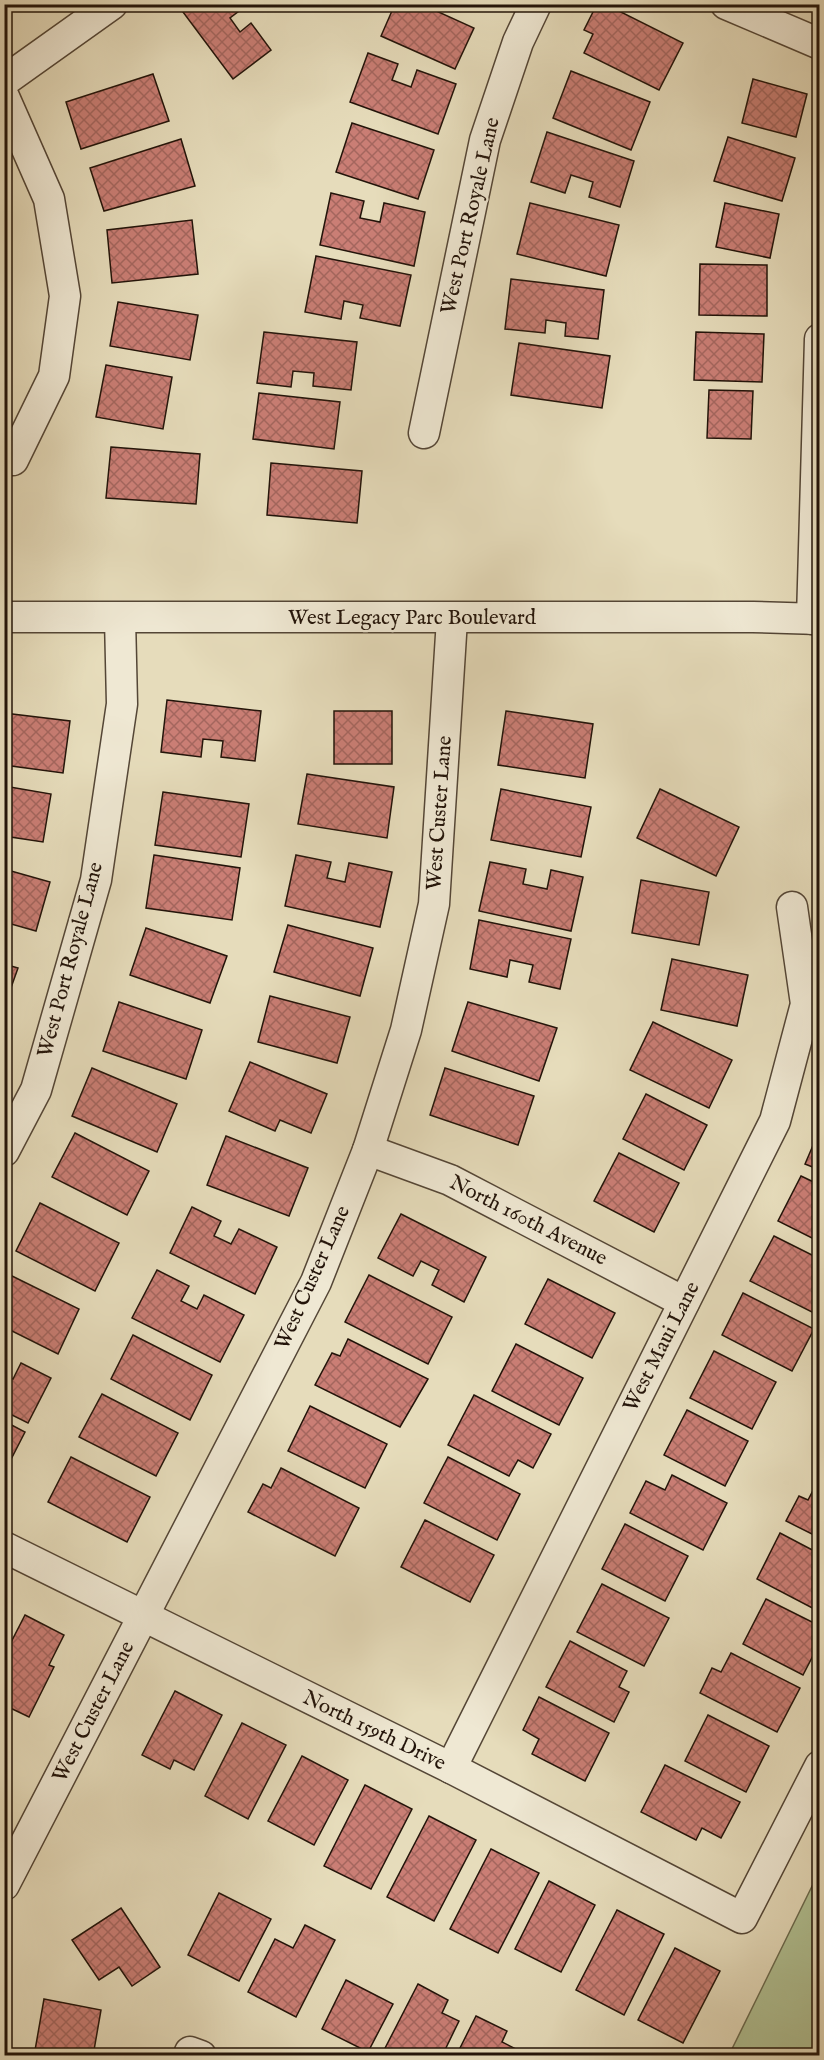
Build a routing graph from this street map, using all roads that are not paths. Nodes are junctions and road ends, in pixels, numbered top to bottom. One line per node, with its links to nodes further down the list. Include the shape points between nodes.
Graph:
1 (112, 4): 5 (street)
2 (536, 4): 9 (street, West Port Royale Lane, via 518,42 485,140)
3 (726, 4): 4 (street)
4 (819, 44)
5 (4, 81)
6 (4, 97): 10 (street, via 49,199 65,296 54,376)
7 (819, 339): 8 (street)
8 (818, 407): 14 (street)
9 (424, 433)
10 (13, 460)
11 (4, 617): 12 (street, West Legacy Parc Boulevard)
12 (120, 618): 13 (street, West Legacy Parc Boulevard); 17 (street, West Port Royale Lane, via 122,704 96,880 36,1090)
13 (452, 619): 14 (street, West Legacy Parc Boulevard); 16 (street, West Custer Lane, via 434,904 406,1030)
14 (816, 619)
15 (792, 907): 18 (street, West Maui Lane, via 806,1004 775,1120)
16 (368, 1150): 18 (street, North 160th Avenue, via 450,1180); 20 (street, West Custer Lane, via 316,1282)
17 (4, 1151)
18 (684, 1302): 22 (street, West Maui Lane)
19 (4, 1547): 20 (street, North 159th Drive)
20 (143, 1616): 22 (street, North 159th Drive); 23 (street, West Custer Lane)
21 (819, 1766): 22 (street, North 159th Drive, via 742,1918)
22 (451, 1768)
23 (4, 1885)

